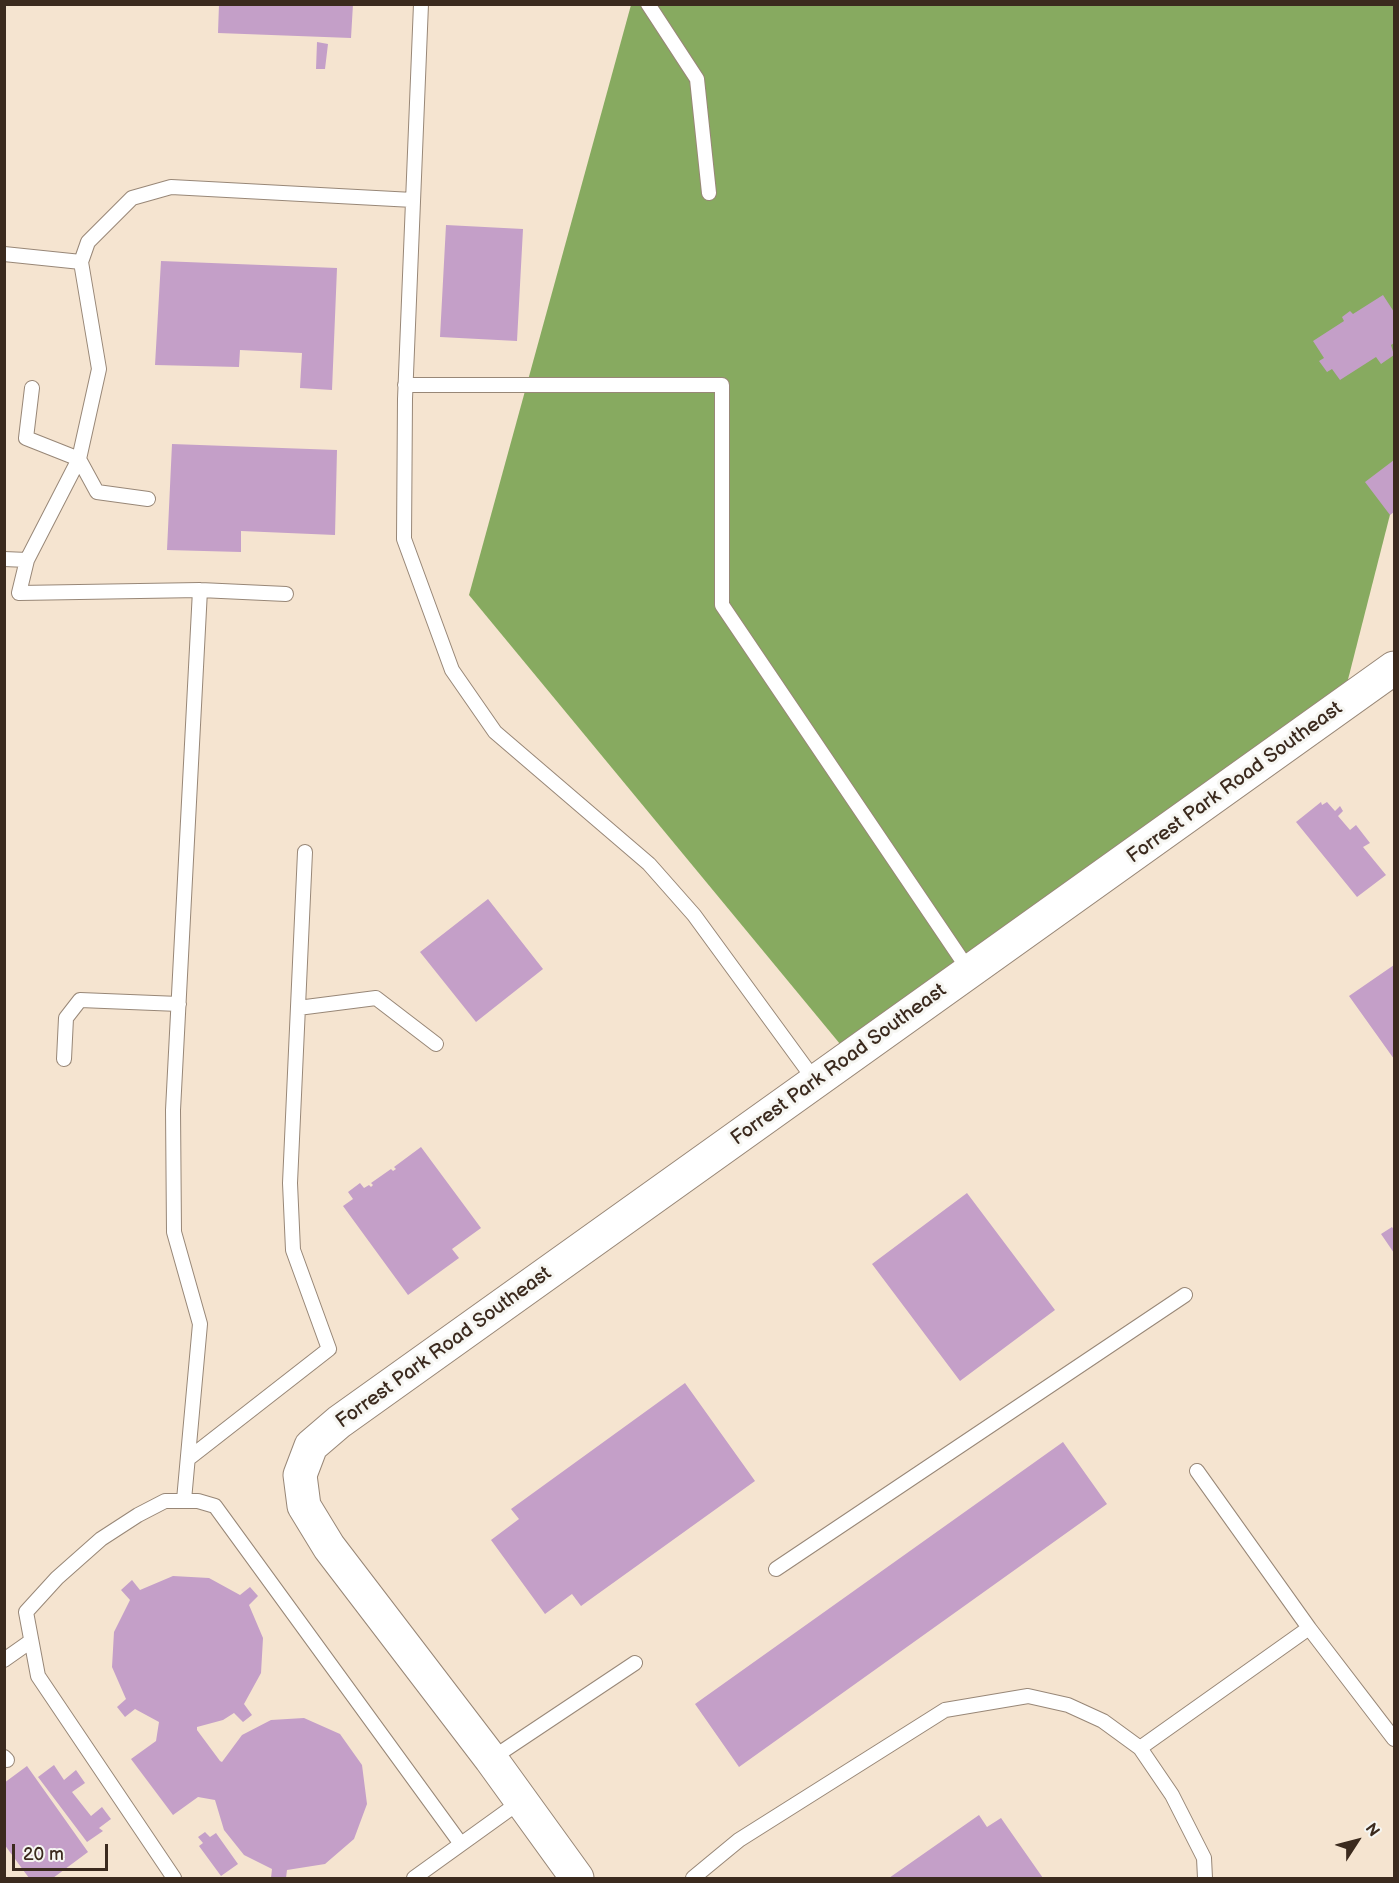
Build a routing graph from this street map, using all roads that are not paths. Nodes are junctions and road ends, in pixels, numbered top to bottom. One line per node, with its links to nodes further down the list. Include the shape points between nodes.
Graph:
1 (421, 4): 4 (lane)
2 (648, 4): 3 (lane, via 698,79)
3 (709, 193)
4 (413, 200): 6 (lane, via 171,188 132,198 88,242); 7 (lane)
5 (4, 254): 6 (lane)
6 (81, 262): 9 (lane, via 99,369)
7 (405, 385): 17 (lane, via 722,386 722,605); 22 (lane, via 404,539 452,670 495,732 649,864 694,915)
8 (32, 388): 9 (lane, via 26,438)
9 (79, 459): 10 (lane, via 97,492); 12 (lane)
10 (148, 499)
11 (4, 559): 12 (lane)
12 (27, 560): 13 (lane, via 18,592)
13 (200, 590): 14 (lane); 18 (lane)
14 (286, 594)
15 (1395, 669): 17 (street, Forrest Park Road Southeast)
16 (305, 852): 19 (lane)
17 (970, 972): 22 (street, Forrest Park Road Southeast)
18 (179, 1004): 21 (lane, via 80,1000 66,1018); 24 (lane, via 173,1110 174,1232 200,1324)
19 (298, 1008): 20 (lane, via 376,998); 24 (lane, via 290,1182 293,1250 329,1349)
20 (436, 1044)
21 (64, 1059)
22 (816, 1082): 34 (street, Forrest Park Road Southeast, via 339,1422 311,1446 300,1475 304,1506 329,1547)
23 (1185, 1295): 27 (lane)
24 (188, 1459): 26 (lane)
25 (1197, 1471): 28 (lane)
26 (184, 1500): 29 (lane, via 165,1501 138,1515 101,1539 57,1578 26,1612); 36 (lane, via 215,1506)
27 (776, 1569)
28 (1310, 1628): 32 (lane); 33 (lane)
29 (31, 1641): 30 (lane); 37 (lane, via 38,1676)
30 (4, 1660)
31 (635, 1663): 34 (lane)
32 (1395, 1739)
33 (1140, 1748): 40 (lane, via 1094,1717 1068,1705 1028,1696 945,1710 739,1839); 41 (lane, via 1172,1795 1204,1858)
34 (491, 1759): 35 (street)
35 (521, 1801): 36 (lane); 39 (street)
36 (461, 1844): 38 (lane)
37 (174, 1878)
38 (414, 1878)
39 (577, 1878)
40 (693, 1878)
41 (1204, 1878)

